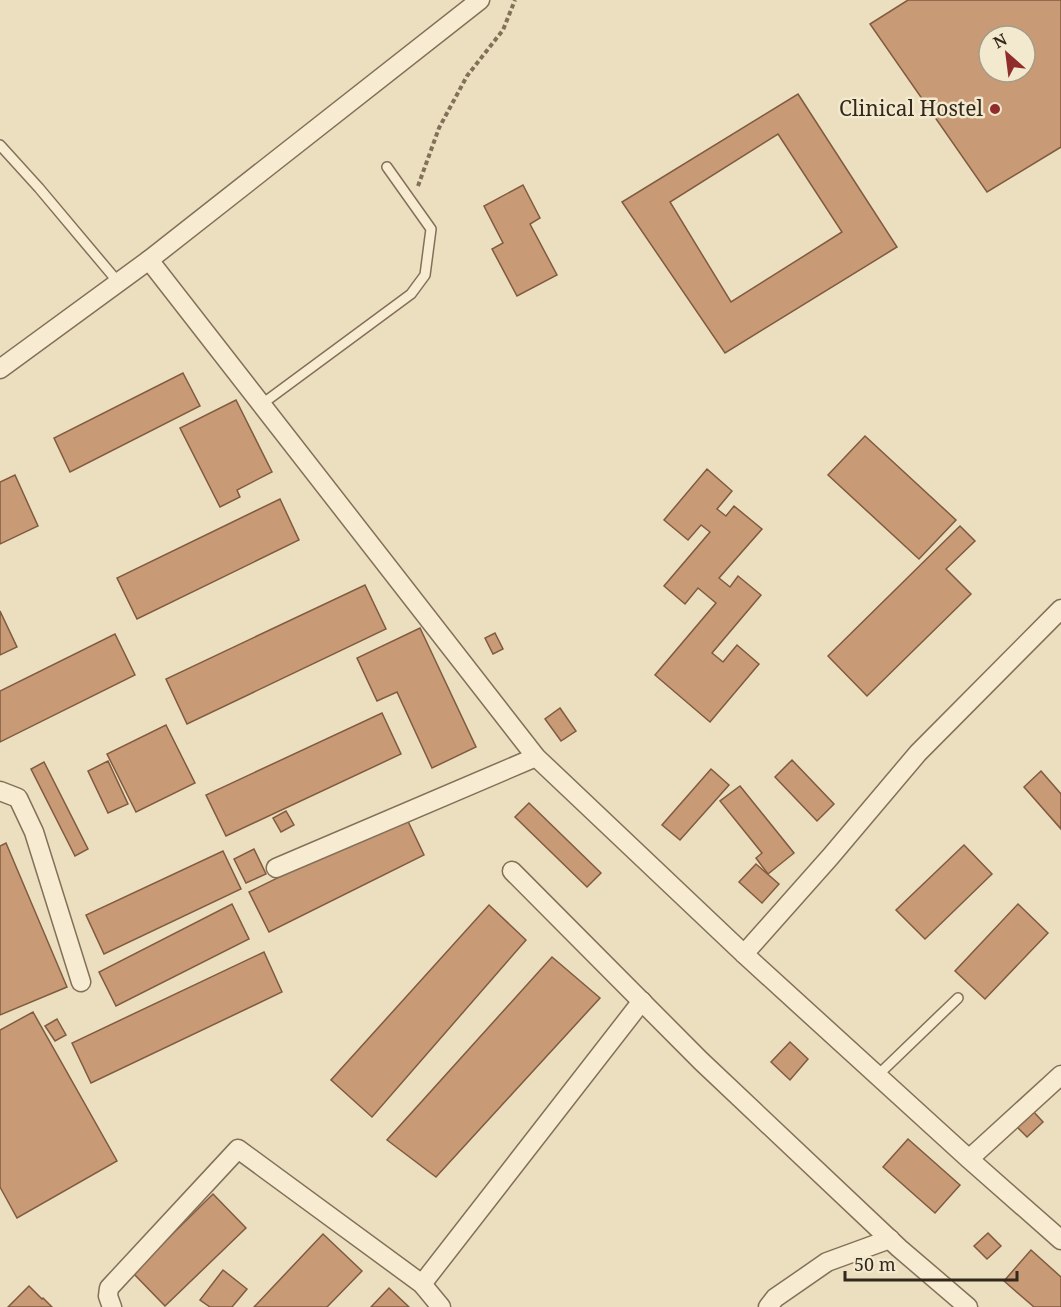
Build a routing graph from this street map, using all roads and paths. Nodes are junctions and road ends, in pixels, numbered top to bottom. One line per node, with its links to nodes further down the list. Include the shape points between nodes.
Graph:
1 (480, 0): 6 (street)
2 (515, 0): 5 (path, via 503,30 467,76 440,128)
3 (0, 145): 7 (lane)
4 (387, 167): 5 (lane)
5 (412, 203): 9 (lane, via 431,229 425,275 411,294)
6 (149, 260): 7 (street); 9 (street)
7 (118, 282): 8 (street)
8 (0, 369)
9 (262, 404): 11 (street)
10 (1061, 609): 15 (street, via 918,753)
11 (536, 757): 13 (street); 15 (street)
12 (0, 791): 16 (street, via 18,798 34,832)
13 (276, 868)
14 (512, 872): 18 (street)
15 (744, 954): 20 (street)
16 (81, 982)
17 (958, 998): 20 (lane)
18 (642, 1001): 22 (street); 24 (street)
19 (1061, 1075): 21 (street)
20 (877, 1076): 21 (street)
21 (969, 1160): 23 (street)
22 (890, 1239): 27 (street, via 827,1262); 28 (street)
23 (1061, 1240)
24 (423, 1284): 25 (street, via 238,1149 109,1288); 26 (street)
25 (112, 1307)
26 (441, 1307)
27 (768, 1307)
28 (968, 1307)

